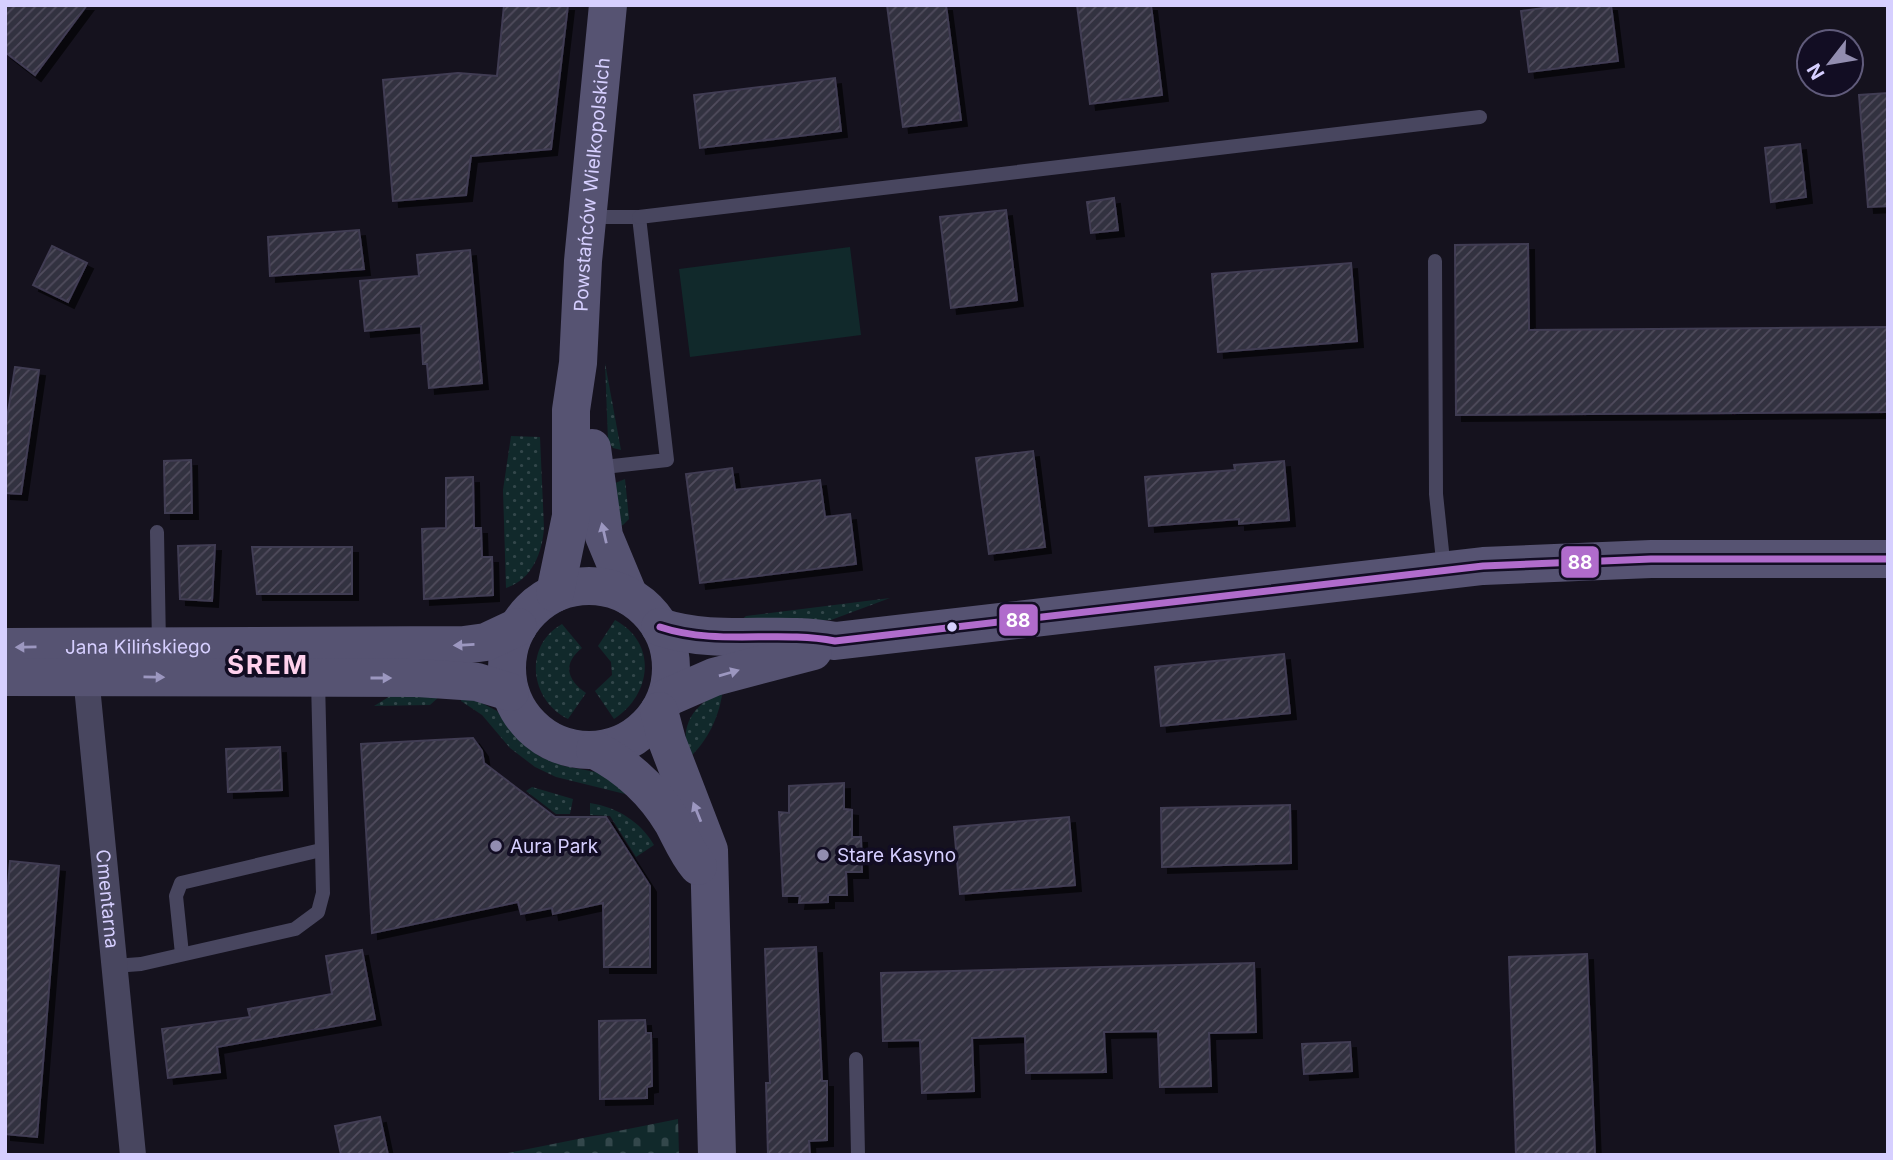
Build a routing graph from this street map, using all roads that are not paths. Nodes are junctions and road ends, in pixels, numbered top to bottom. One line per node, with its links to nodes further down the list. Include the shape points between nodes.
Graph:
1 (608, 5): 3 (street, Powstańców Wielkopolskich)
2 (1480, 117): 4 (lane)
3 (588, 217): 4 (lane); 6 (street, Powstańców Wielkopolskich)
4 (639, 217): 7 (lane, via 667,460)
5 (1435, 261): 10 (lane, via 1436,494)
6 (578, 363): 7 (street, Powstańców Wielkopolskich, via 589,406); 11 (street, Powstańców Wielkopolskich, via 571,410 570,527)
7 (594, 468): 12 (street, Powstańców Wielkopolskich, one-way to 7, via 604,536)
8 (157, 532): 16 (lane)
9 (1888, 559): 10 (street, via 1637,559)
10 (1444, 570): 15 (street)
11 (555, 593): 12 (street, via 592,586); 13 (street, via 528,613)
12 (629, 596): 14 (street)
13 (518, 627): 16 (street, Jana Kilińskiego, one-way to 16, via 486,642 464,645); 21 (street, via 507,658)
14 (660, 627): 15 (street, via 709,637 782,635); 22 (street, via 671,662)
15 (835, 641): 22 (street, one-way to 15, via 714,677)
16 (159, 645): 18 (street, Jana Kilińskiego)
17 (5, 647): 18 (street, Jana Kilińskiego, one-way to 17)
18 (91, 661): 19 (street, Jana Kilińskiego); 20 (street, Jana Kilińskiego, one-way to 20); 27 (street, Cmentarna)
19 (5, 677)
20 (318, 678): 21 (street, Jana Kilińskiego, one-way to 21, via 450,679); 24 (lane)
21 (510, 692): 23 (street, via 523,716 542,736 567,747)
22 (663, 705): 23 (street, via 632,740); 25 (street, one-way to 22, via 707,839 667,741)
23 (595, 750): 25 (street, via 642,783)
24 (321, 850): 26 (lane, via 321,903 311,919 295,929); 26 (lane, via 181,883 176,896)
25 (708, 878): 30 (street, via 714,941)
26 (182, 954): 27 (lane)
27 (114, 966): 29 (street, Cmentarna)
28 (856, 1059): 31 (lane)
29 (133, 1155)
30 (717, 1155)
31 (858, 1155)

